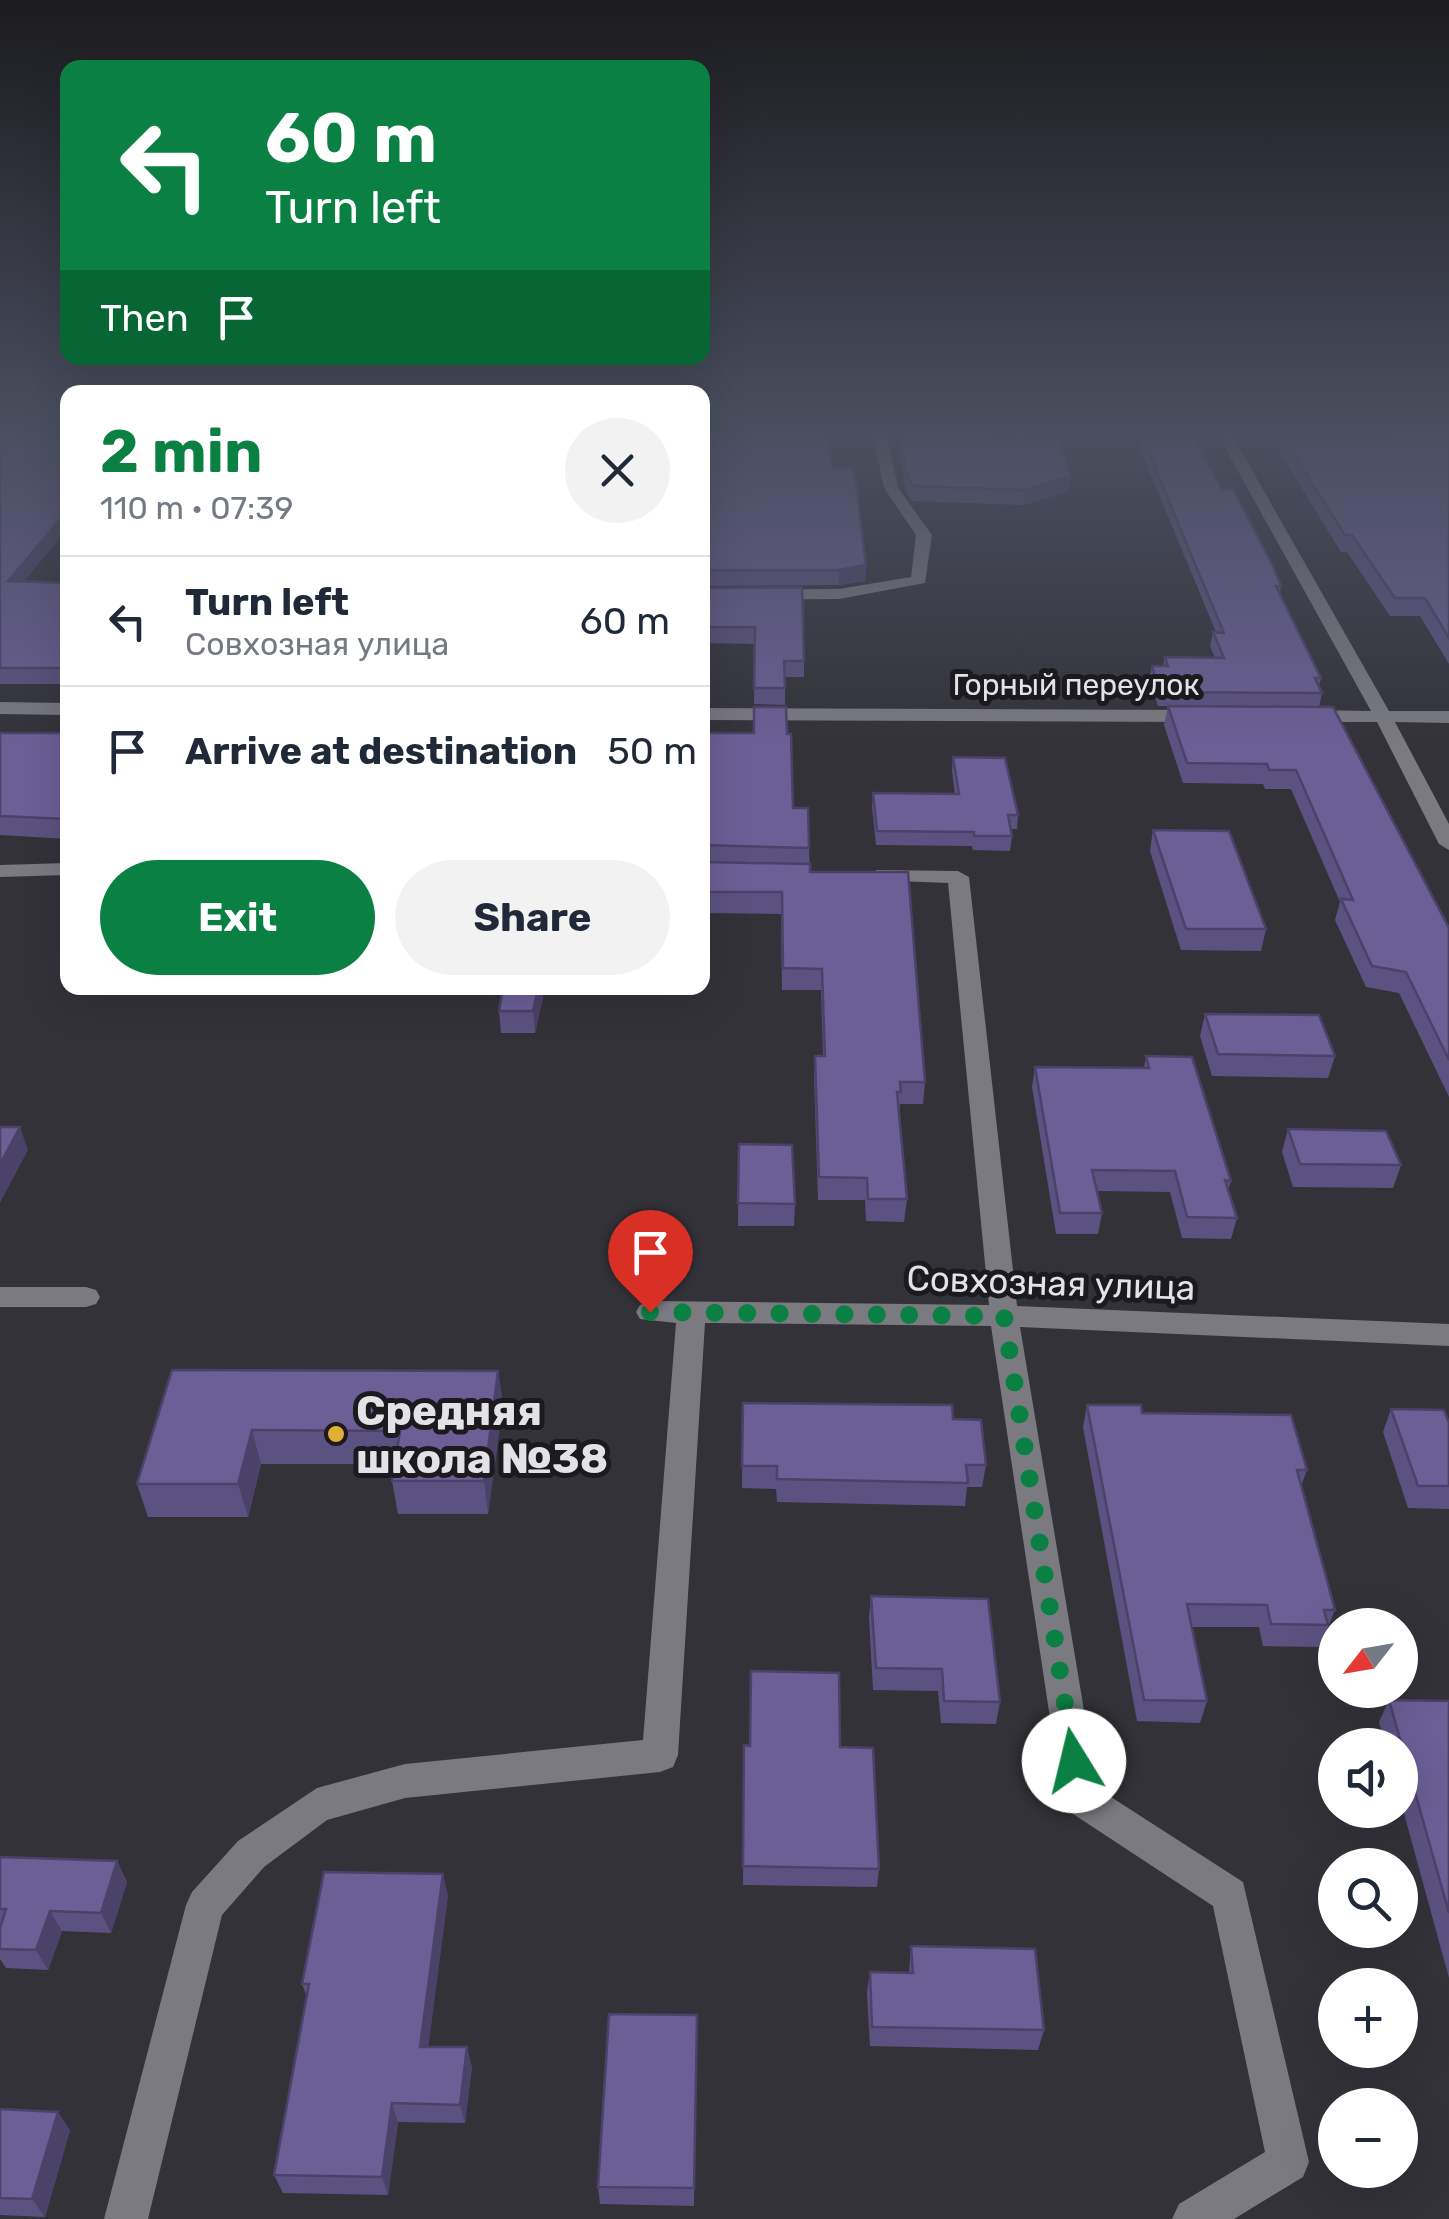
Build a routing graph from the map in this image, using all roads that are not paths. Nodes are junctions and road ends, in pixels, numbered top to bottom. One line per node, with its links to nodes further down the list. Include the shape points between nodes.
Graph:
1 (924, 539): 3 (street, via 919,580 884,590)
2 (1284, 539): 9 (street)
3 (710, 596)
4 (0, 708): 5 (street)
5 (60, 709)
6 (710, 714): 7 (street, Горный переулок)
7 (1208, 716)
8 (1286, 716): 9 (street)
9 (1383, 716): 10 (street); 11 (street)
10 (1449, 717)
11 (1449, 844)
12 (0, 870): 13 (street)
13 (60, 870)
14 (860, 875): 19 (street, via 958,877)
15 (0, 1296): 16 (street)
16 (86, 1297)
17 (650, 1312): 18 (street, Совхозная улица)
18 (690, 1313): 19 (street, Совхозная улица); 21 (street, via 660,1755 405,1781 316,1805 252,1854 205,1905)
19 (1004, 1316): 20 (street, Совхозная улица); 22 (street, via 1080,1798 1230,1895 1288,2162)
20 (1449, 1335)
21 (126, 2219)
22 (1194, 2219)

